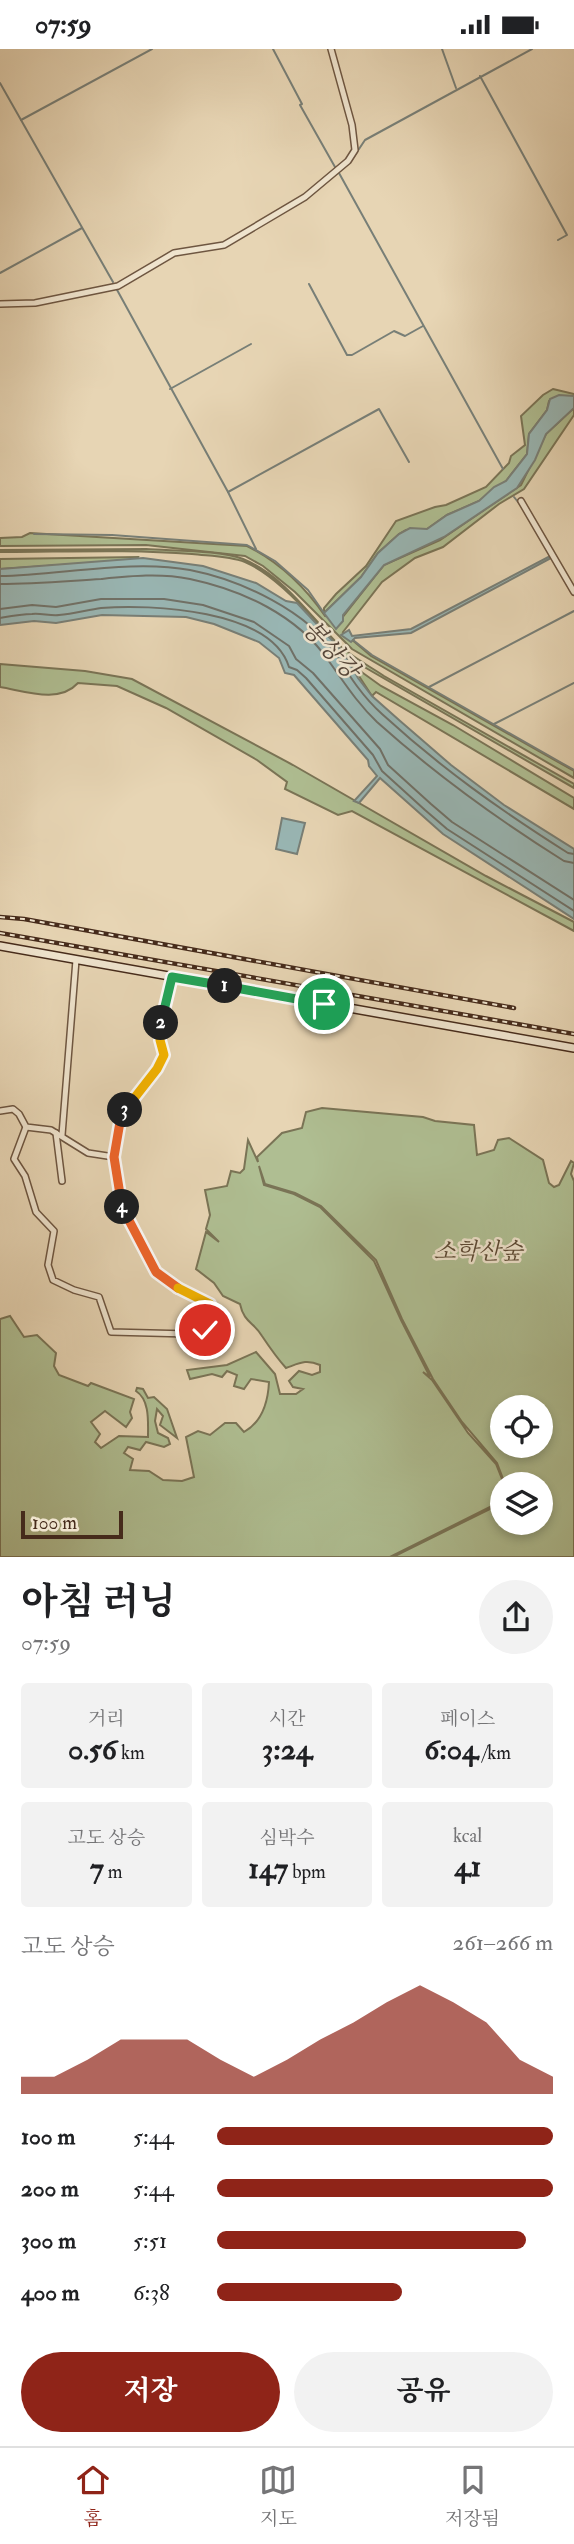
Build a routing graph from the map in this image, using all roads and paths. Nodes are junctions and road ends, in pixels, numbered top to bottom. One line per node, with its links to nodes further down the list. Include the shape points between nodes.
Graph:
1 (331, 49): 2 (street, via 355,150 305,197 224,245 174,253 118,286 34,303)
2 (0, 304)
3 (521, 501): 4 (street)
4 (574, 593)
5 (0, 946): 6 (main road)
6 (76, 960): 7 (main road); 11 (street)
7 (172, 977): 8 (main road); 12 (street, via 160,1028 164,1055 124,1111)
8 (574, 1048)
9 (0, 1111): 10 (street, via 13,1109)
10 (26, 1126): 11 (street); 12 (street, via 14,1159 25,1176 36,1212 54,1231 48,1265 53,1280 99,1297 111,1332 205,1330 211,1318 210,1304 156,1272 122,1209)
11 (59, 1134): 12 (street, via 88,1153); 13 (street)
12 (114, 1157)
13 (62, 1181)

